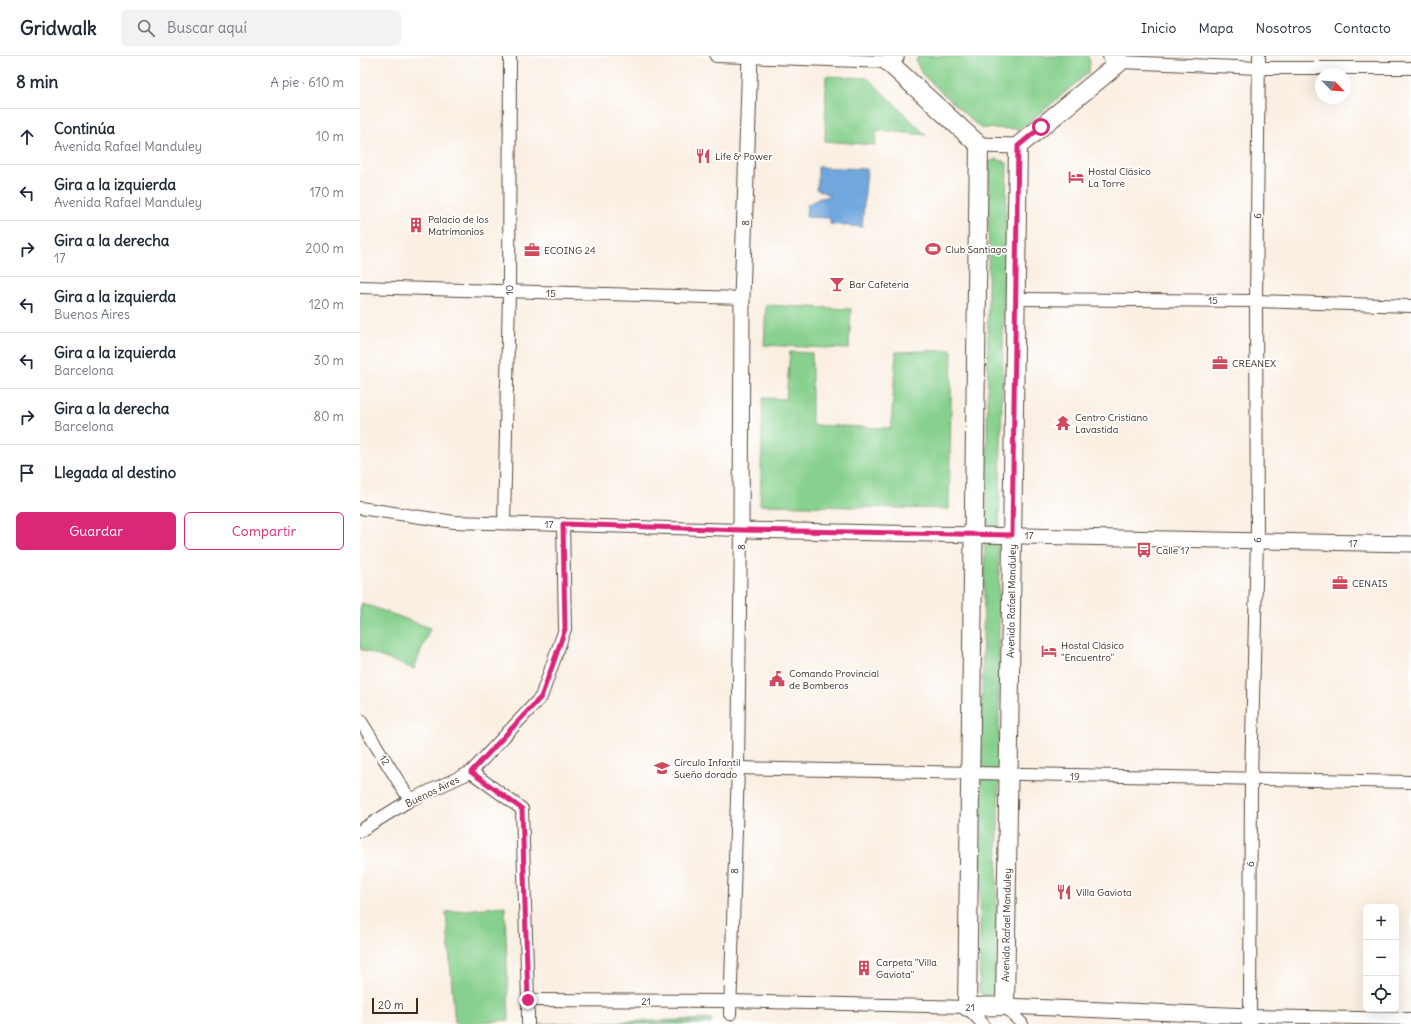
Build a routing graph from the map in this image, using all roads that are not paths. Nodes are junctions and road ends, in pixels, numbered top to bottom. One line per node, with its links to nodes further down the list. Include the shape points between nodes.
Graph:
1 (510, 56): 11 (street, 10)
2 (716, 56): 3 (street)
3 (750, 56): 4 (street); 12 (street, 8)
4 (892, 59): 8 (main road)
5 (1116, 59): 6 (street); 9 (main road)
6 (1259, 62): 7 (street); 14 (street, 6)
7 (1411, 68)
8 (979, 145): 9 (street); 20 (main road)
9 (1018, 146): 13 (main road, Avenida Rafael Manduley)
10 (360, 287): 11 (street, 15)
11 (509, 292): 12 (street, 15); 17 (street, 10)
12 (742, 298): 19 (street, 8)
13 (1016, 299): 14 (street, 15); 21 (main road, Avenida Rafael Manduley)
14 (1256, 301): 15 (street, 15); 22 (street, 6)
15 (1411, 306)
16 (360, 508): 17 (street, 17, via 454,522)
17 (504, 523): 18 (street, 17)
18 (563, 524): 19 (street, 17); 26 (street, Buenos Aires, via 565,629 541,697)
19 (741, 530): 20 (street, 17); 25 (street, 8)
20 (974, 534): 21 (street, 17); 27 (main road)
21 (1012, 535): 22 (street, 17); 28 (main road, Avenida Rafael Manduley)
22 (1257, 541): 23 (street, 17); 29 (street, 6)
23 (1411, 544)
24 (360, 720): 31 (street, 12)
25 (738, 768): 27 (street, 19); 34 (street, 8)
26 (471, 772): 31 (street, Buenos Aires); 33 (street, via 522,809)
27 (970, 773): 28 (street, 19); 36 (main road)
28 (1008, 774): 29 (street, 19); 35 (main road, Avenida Rafael Manduley)
29 (1251, 779): 30 (street, 19); 38 (street, 6)
30 (1411, 782)
31 (410, 800): 32 (street, Buenos Aires)
32 (360, 831)
33 (528, 1000): 34 (street, 21); 40 (street)
34 (730, 1001): 36 (street, 21); 37 (street, 8)
35 (1005, 1006): 36 (main road, 21); 38 (street, 21); 42 (street)
36 (967, 1007): 41 (street)
37 (730, 1014)
38 (1249, 1020): 39 (street, 21)
39 (1411, 1020)
40 (528, 1024)
41 (983, 1024)
42 (1022, 1024)

